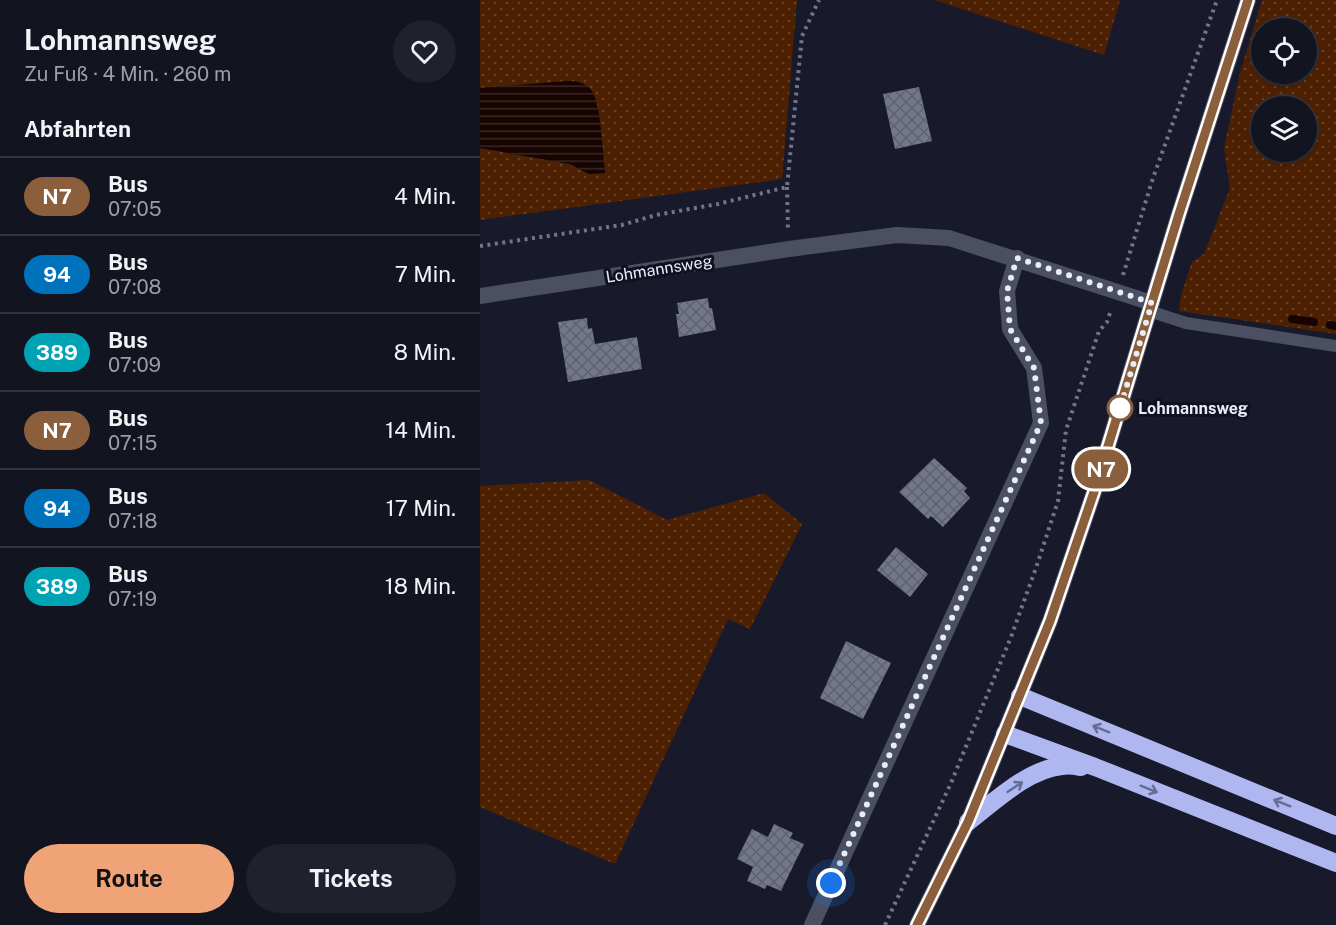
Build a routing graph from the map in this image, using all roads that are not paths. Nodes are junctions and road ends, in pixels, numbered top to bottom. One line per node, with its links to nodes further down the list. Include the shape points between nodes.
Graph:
1 (1248, 0): 4 (street)
2 (1017, 258): 3 (street, Lohmannsweg, via 949,238 897,235); 4 (street, Lohmannsweg); 12 (street, via 1007,291 1010,329 1034,368 1041,423)
3 (480, 296)
4 (1150, 307): 5 (lane, via 1186,323); 6 (street, via 1094,492)
5 (1336, 346)
6 (1020, 696): 7 (street); 10 (highway, one-way to 6)
7 (1005, 734): 8 (highway); 9 (street)
8 (1095, 767): 9 (highway, one-way to 8, via 1009,790 1041,772 1061,766); 11 (highway, one-way to 11)
9 (968, 822): 13 (street)
10 (1336, 826)
11 (1336, 863)
12 (812, 925)
13 (918, 925)

